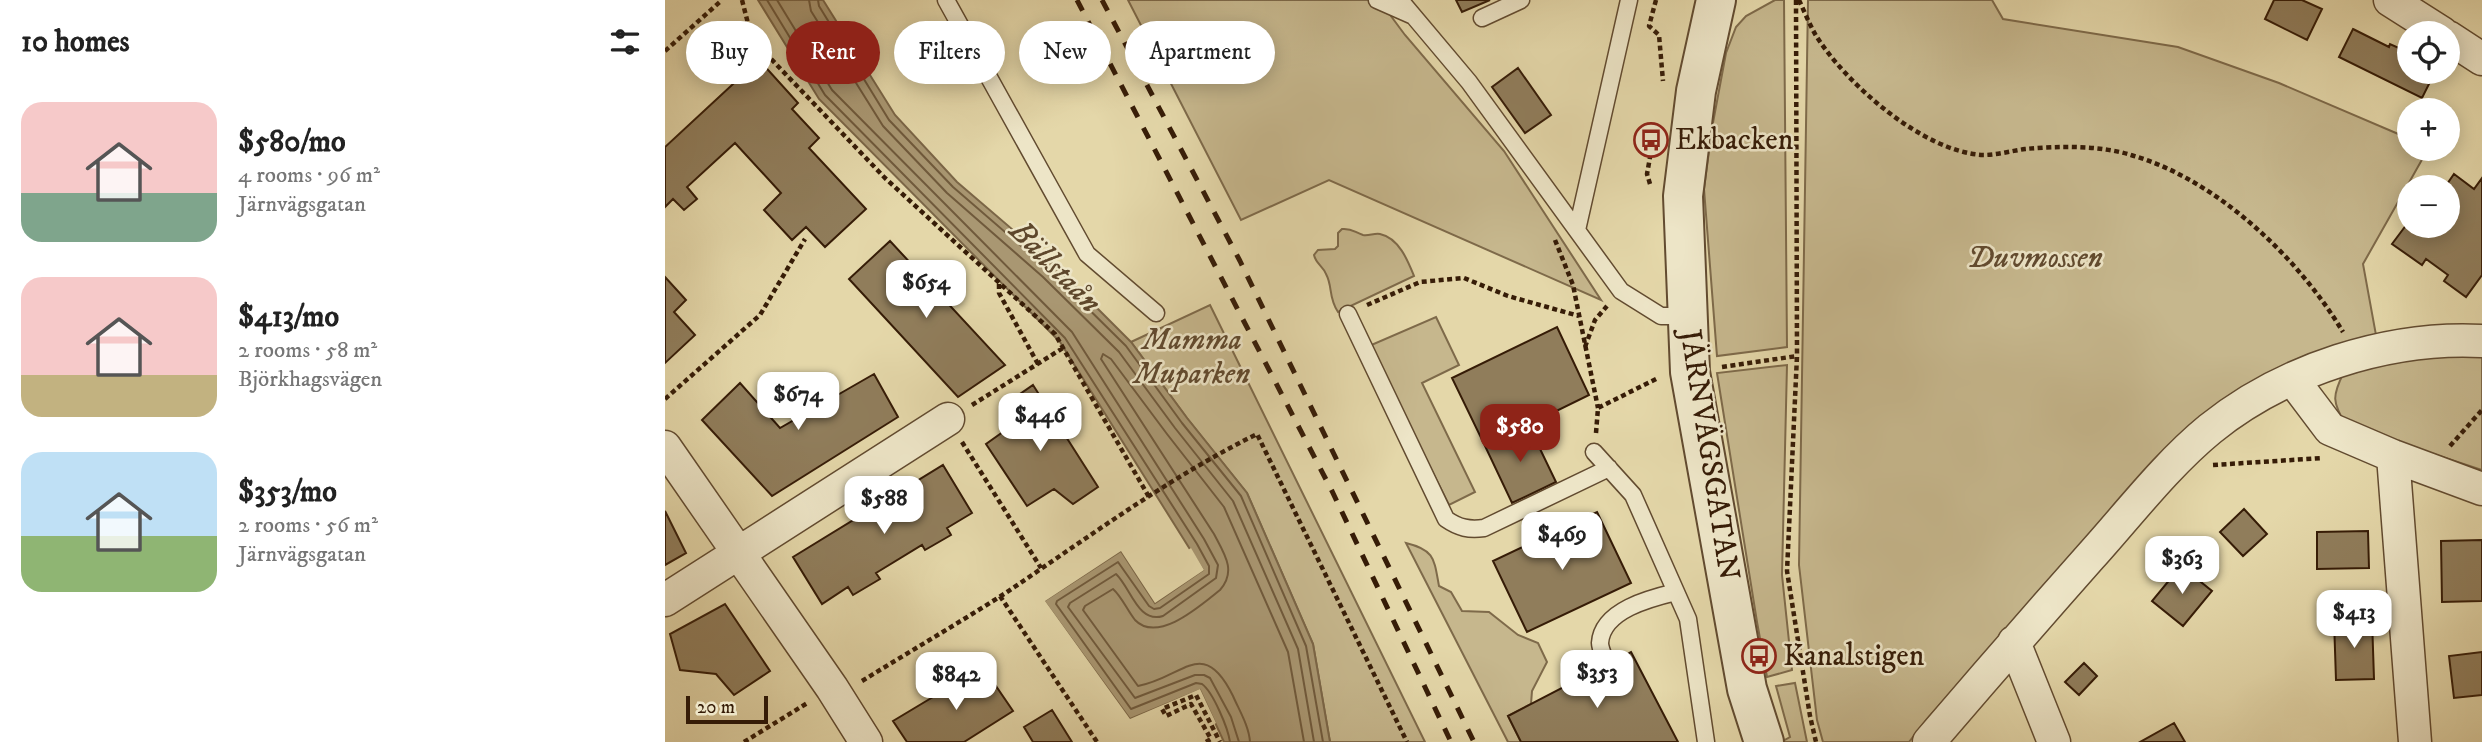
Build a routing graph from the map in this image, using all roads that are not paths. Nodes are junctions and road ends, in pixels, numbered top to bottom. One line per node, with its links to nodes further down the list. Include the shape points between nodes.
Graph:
1 (946, 0): 14 (lane, via 1087,254)
2 (1377, 0): 8 (lane)
3 (1400, 0): 8 (lane)
4 (1521, 0): 9 (lane)
5 (1629, 0): 13 (lane)
6 (1716, 0): 16 (street, JÄRNVÄGSGATAN, via 1696,91 1683,196)
7 (2390, 0): 10 (street)
8 (1414, 16): 13 (lane, via 1469,82)
9 (1482, 18)
10 (2423, 21)
11 (2460, 45): 12 (street)
12 (2482, 59)
13 (1577, 230): 16 (lane, via 1621,291 1661,316)
14 (1156, 313)
15 (1348, 314): 23 (lane, via 1446,519 1458,527 1484,528)
16 (1688, 316): 32 (street, JÄRNVÄGSGATAN, via 1690,372 1747,689)
17 (2482, 341): 18 (street, via 2388,347 2339,360)
18 (2293, 380): 22 (street, via 2330,429); 28 (street, via 2251,399 2208,430)
19 (948, 419): 25 (street)
20 (665, 447): 25 (street)
21 (1594, 452): 23 (lane)
22 (2393, 456): 24 (street); 35 (street)
23 (1609, 468): 26 (lane, via 1633,495)
24 (2482, 489)
25 (739, 554): 27 (street); 30 (street)
26 (1676, 592): 29 (lane, via 1640,601 1609,621 1600,643); 31 (lane, via 1688,619)
27 (665, 600)
28 (2014, 642): 33 (street); 34 (street)
29 (1607, 665)
30 (866, 742)
31 (1706, 742)
32 (1764, 742)
33 (1929, 742)
34 (2054, 742)
35 (2416, 742)

